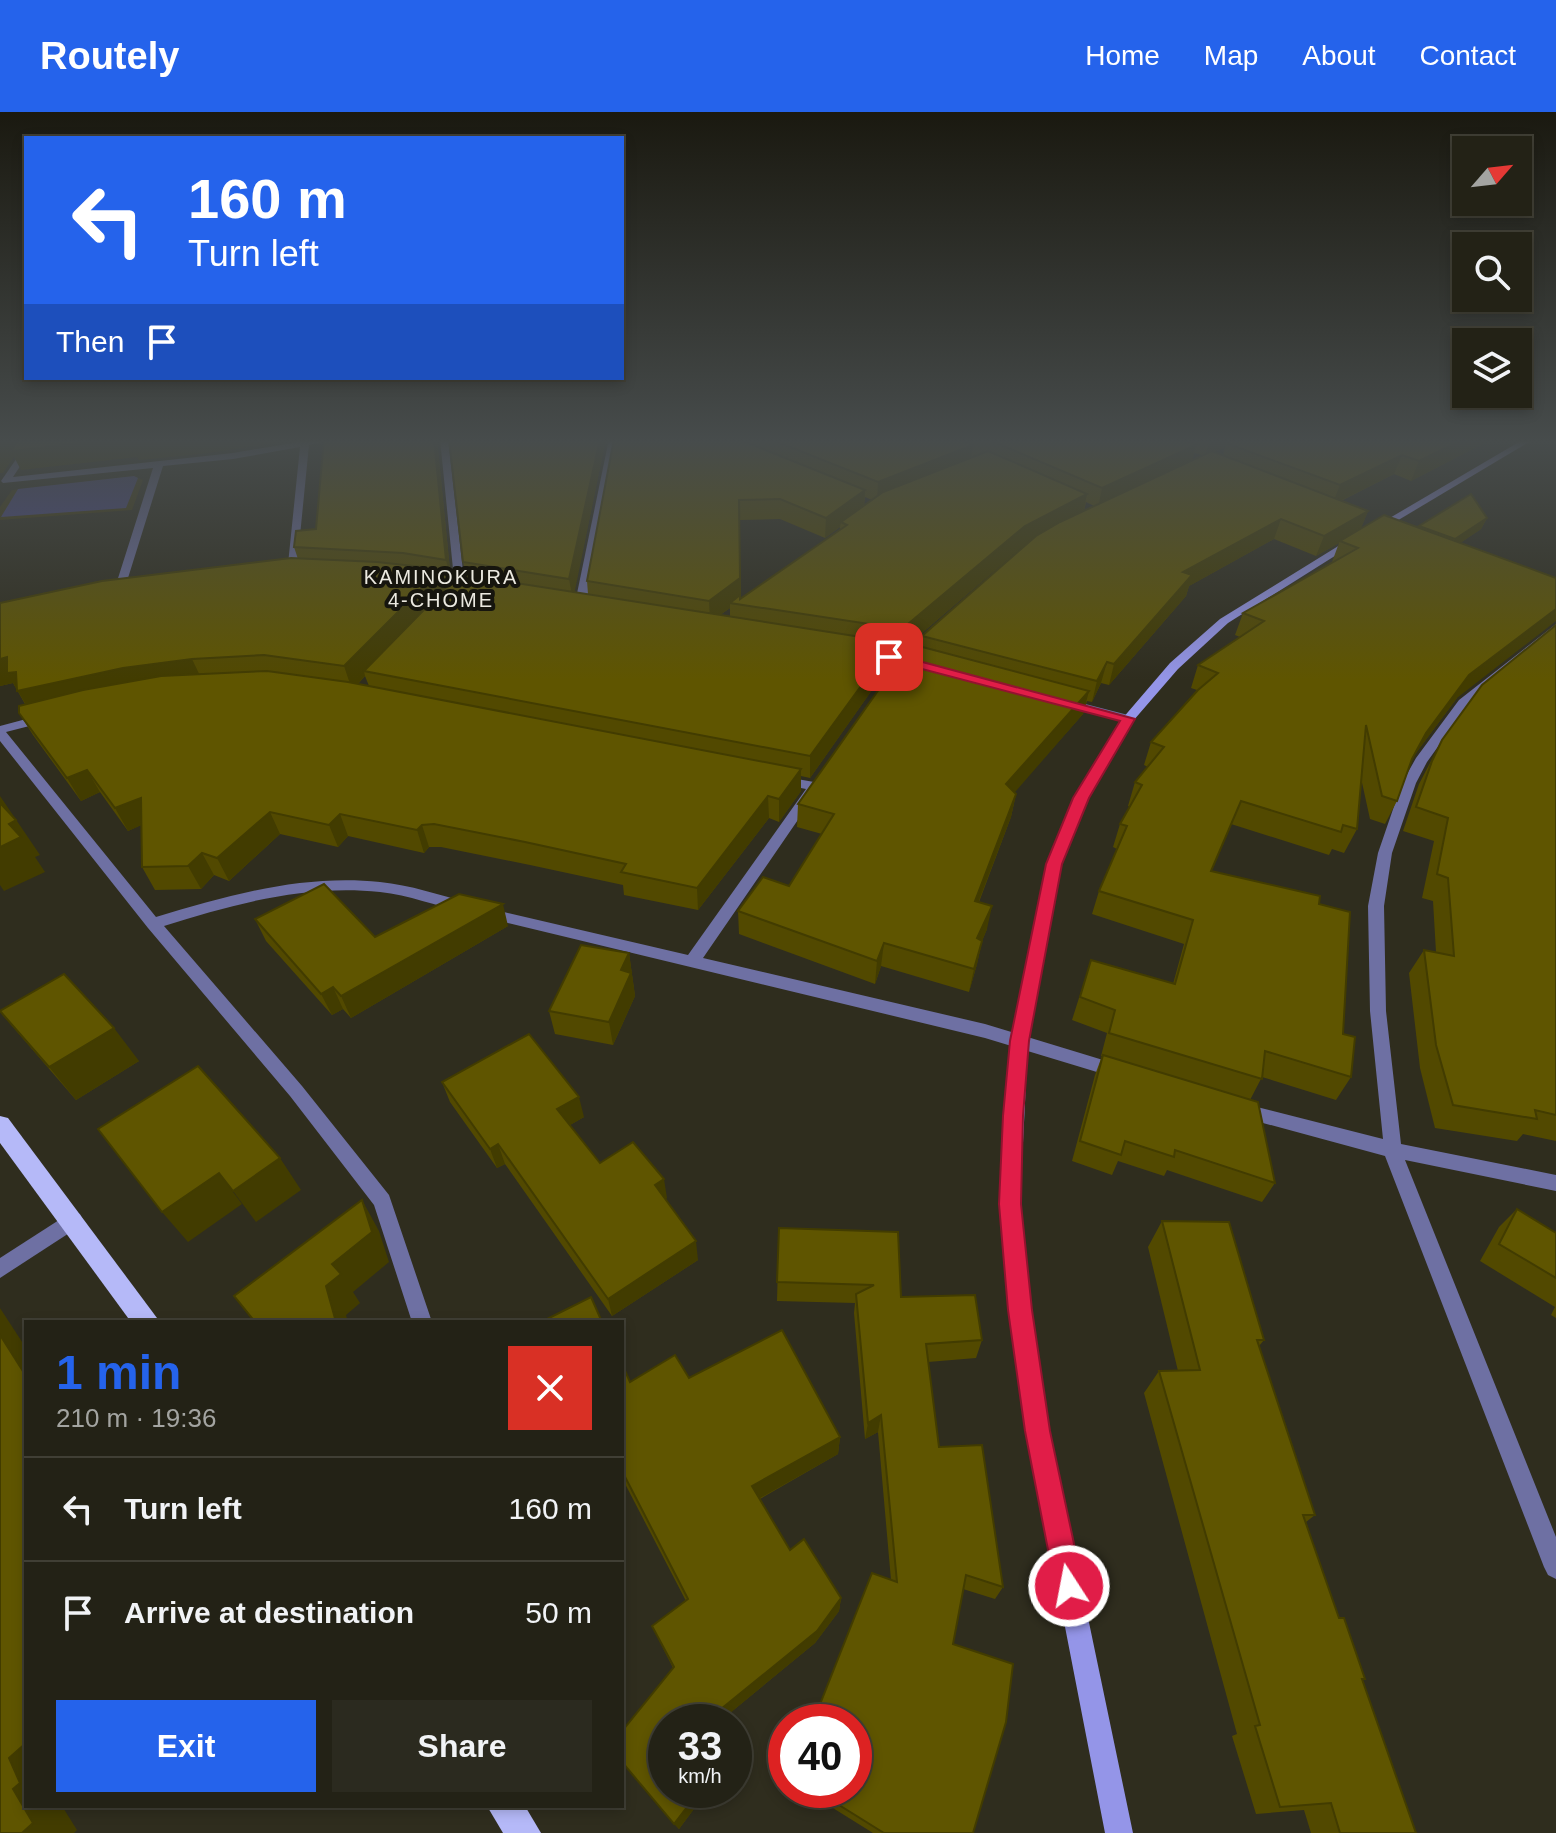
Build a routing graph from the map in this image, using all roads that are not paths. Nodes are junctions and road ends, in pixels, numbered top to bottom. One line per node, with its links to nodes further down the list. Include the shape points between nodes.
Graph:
1 (142, 519): 12 (street)
2 (298, 519): 6 (street)
3 (449, 519): 9 (street)
4 (597, 519): 16 (street)
5 (1391, 519): 21 (street, via 1224,621 1174,666)
6 (292, 574): 7 (street); 8 (street)
7 (306, 574)
8 (278, 575)
9 (454, 588): 11 (street); 14 (street)
10 (132, 591): 12 (street)
11 (475, 592)
12 (118, 594): 13 (street)
13 (103, 597)
14 (448, 603)
15 (565, 605): 16 (street)
16 (580, 608): 17 (street)
17 (595, 610)
18 (1556, 627): 32 (street, via 1479,687 1449,720 1409,783 1385,853 1376,906 1378,996)
19 (1057, 700): 21 (street)
20 (55, 715): 22 (street)
21 (1128, 719): 28 (street, via 1081,798 1054,864)
22 (0, 732): 26 (street)
23 (823, 774): 25 (street)
24 (766, 777): 25 (street)
25 (814, 786): 27 (street)
26 (153, 924): 27 (street, via 260,891 342,884 384,888); 37 (street, via 382,1201)
27 (691, 963): 28 (street)
28 (1020, 1041): 29 (street); 41 (street, via 1010,1204 1020,1310 1038,1431)
29 (1138, 1078)
30 (1230, 1106): 32 (street)
31 (0, 1125): 34 (main road)
32 (1393, 1152): 33 (street); 38 (street)
33 (1556, 1183)
34 (73, 1220): 35 (street); 36 (main road)
35 (0, 1269)
36 (146, 1320)
37 (421, 1320)
38 (1556, 1567)
39 (505, 1808): 40 (main road)
40 (524, 1833)
41 (1119, 1833)

